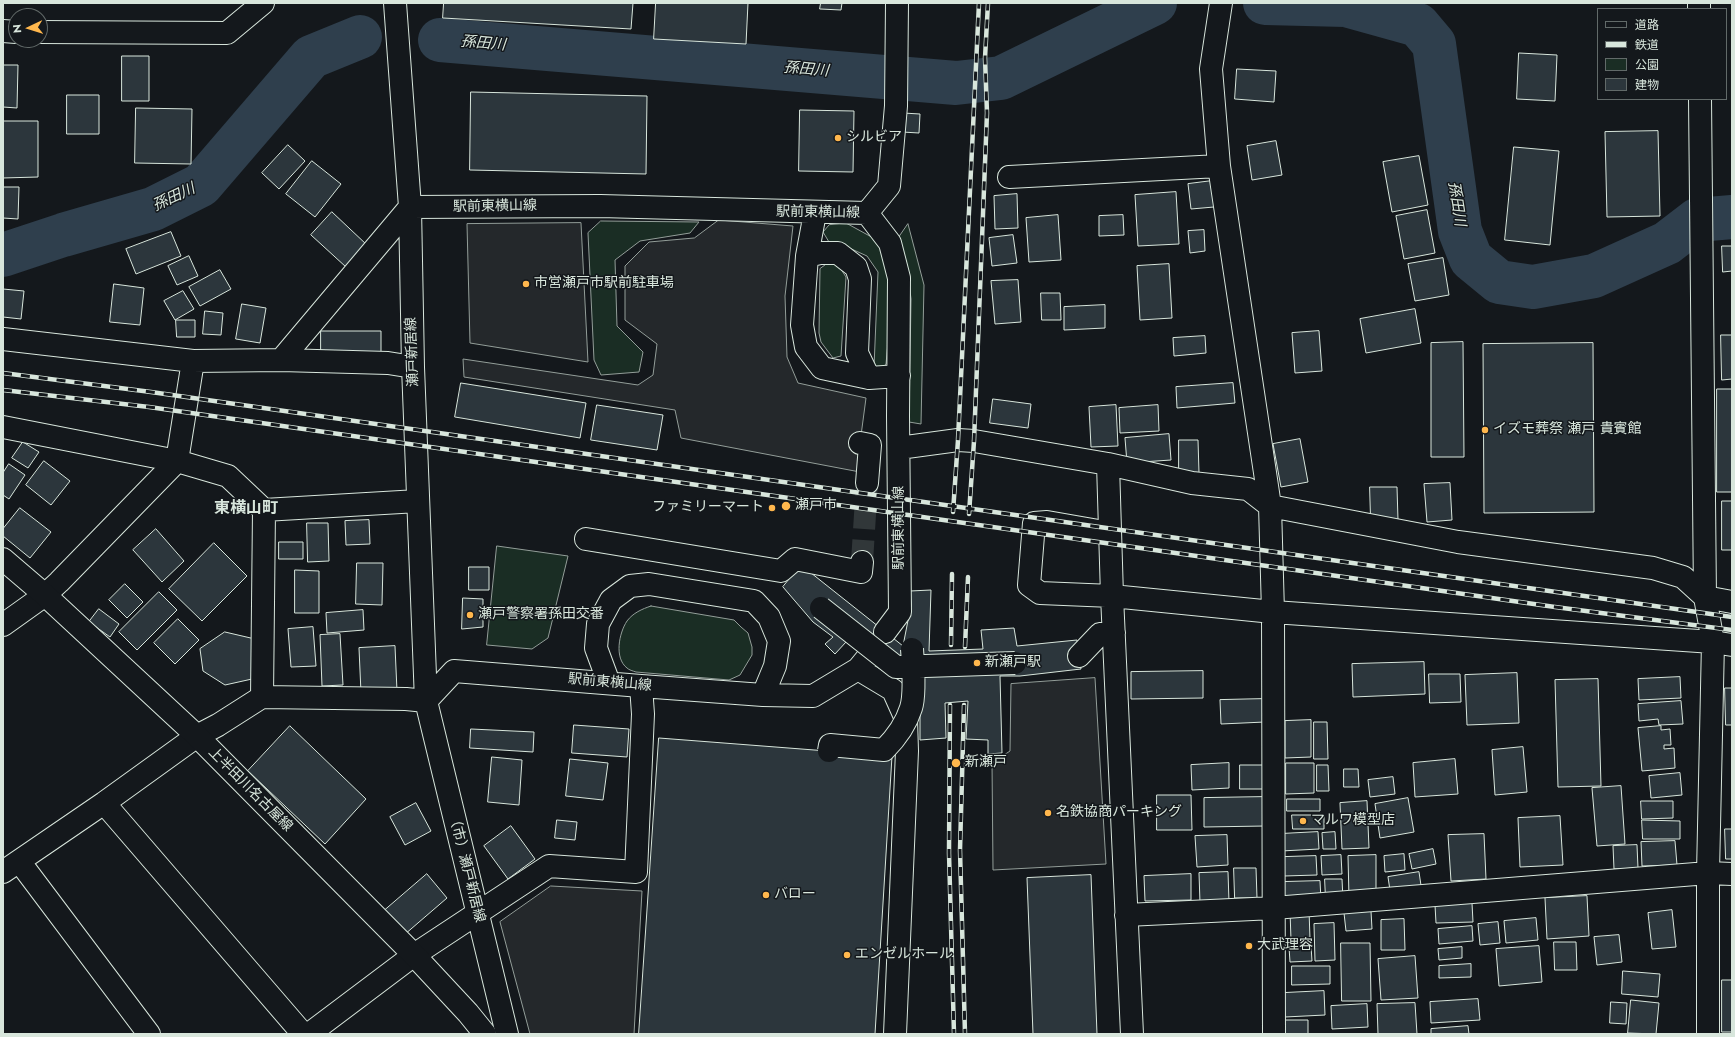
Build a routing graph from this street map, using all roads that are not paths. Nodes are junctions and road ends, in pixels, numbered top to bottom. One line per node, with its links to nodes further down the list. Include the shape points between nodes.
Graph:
1 (262, 3): 5 (street, via 227,33)
2 (395, 3): 9 (street, 瀬戸新居線)
3 (897, 3): 11 (street, via 896,106 889,186)
4 (1219, 11): 7 (street, via 1210,69)
5 (48, 32)
6 (1700, 100): 34 (street)
7 (1219, 166): 8 (street); 26 (street)
8 (1009, 177)
9 (410, 206): 10 (street, 駅前東横山線, via 600,206); 14 (street); 16 (street, 瀬戸新居線)
10 (815, 213): 11 (street, 駅前東横山線); 12 (street)
11 (867, 213): 17 (street, 駅前東横山線, via 890,243 899,278)
12 (807, 256): 18 (street, via 802,325 806,347 822,368); 18 (street, via 838,253 856,267 860,279 857,353)
13 (3, 339): 15 (street)
14 (281, 360): 15 (street); 16 (street, via 388,363)
15 (193, 361): 22 (street)
16 (413, 367): 25 (street, 瀬戸新居線)
17 (899, 376): 18 (street); 21 (street, 駅前東横山線)
18 (869, 378)
19 (3, 427): 22 (street)
20 (860, 443): 24 (street, via 870,445)
21 (899, 448): 23 (street, via 958,440 974,441); 39 (street, 駅前東横山線, via 900,612)
22 (177, 461): 27 (street, via 228,476); 32 (street)
23 (1108, 464): 26 (street, via 1192,484 1248,489); 28 (street)
24 (867, 484)
25 (418, 501): 27 (street); 49 (street, 瀬戸新居線)
26 (1270, 506): 34 (street, via 1458,542 1653,568 1683,577); 37 (street)
27 (264, 510): 48 (street)
28 (1110, 533): 33 (street); 33 (street, via 1047,522 1034,523 1029,585 1040,593)
29 (586, 539): 31 (street, via 786,575 795,559 861,572)
30 (3, 559): 32 (street, 上半田川名古屋線)
31 (862, 562)
32 (45, 596): 38 (street); 50 (street, 上半田川名古屋線)
33 (1112, 596): 37 (street); 40 (street)
34 (1705, 597): 35 (street); 41 (street)
35 (1732, 602)
36 (821, 608): 43 (street, bridge, via 896,667)
37 (1273, 612): 41 (street); 56 (street)
38 (3, 625)
39 (885, 632)
40 (1114, 633): 42 (street, via 1100,634); 58 (street)
41 (1722, 643): 54 (street)
42 (1079, 656)
43 (912, 658): 44 (street, bridge); 51 (street, bridge, via 912,707 898,736 884,750)
44 (1015, 663)
45 (610, 683): 46 (street, 駅前東横山線); 47 (street, via 596,648 598,624 611,600 630,586 649,584 754,601 769,617 779,641 775,666); 49 (street, 駅前東横山線, via 454,671)
46 (641, 686): 47 (street, 駅前東横山線); 57 (street, via 643,714 636,872 549,866)
47 (763, 695): 65 (street, 駅前東横山線, via 813,696 862,663 893,690 906,719 907,751)
48 (262, 697): 49 (street); 50 (street)
49 (426, 701): 57 (street, （市）瀬戸新居線)
50 (197, 736): 52 (street); 59 (street, 上半田川名古屋線)
51 (830, 742)
52 (104, 803): 53 (street); 61 (street)
53 (11, 866): 60 (street)
54 (1708, 873): 55 (street); 56 (street); 68 (street)
55 (1732, 874)
56 (1274, 908): 58 (street); 67 (street)
57 (477, 913): 59 (street); 64 (street, （市）瀬戸新居線)
58 (1126, 915): 66 (street)
59 (414, 955): 62 (street); 63 (street, 上半田川名古屋線)
60 (149, 1034)
61 (303, 1034)
62 (309, 1034)
63 (485, 1034)
64 (507, 1034)
65 (895, 1034)
66 (1132, 1034)
67 (1274, 1034)
68 (1708, 1034)

